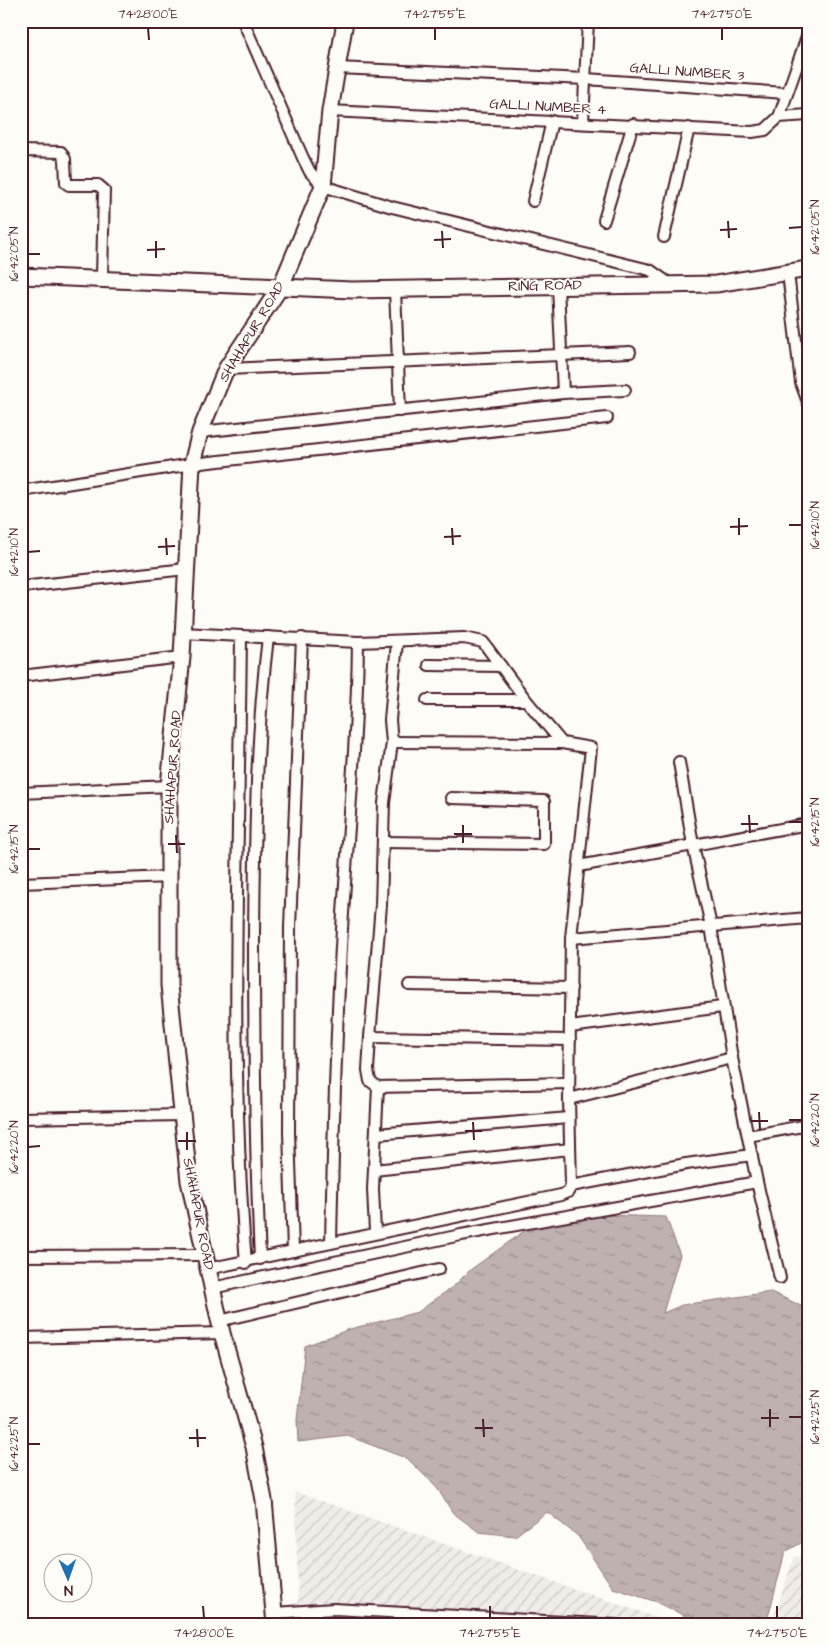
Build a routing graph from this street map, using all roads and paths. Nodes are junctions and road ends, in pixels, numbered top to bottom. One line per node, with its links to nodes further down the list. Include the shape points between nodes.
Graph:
1 (243, 21): 17 (street, via 302,158)
2 (345, 21): 6 (main road, SHAHAPUR ROAD)
3 (588, 21): 7 (street)
4 (808, 34): 5 (street)
5 (805, 47): 8 (street)
6 (337, 68): 7 (street, GALLI NUMBER 3); 9 (main road, SHAHAPUR ROAD)
7 (586, 79): 8 (street, GALLI NUMBER 3); 13 (street)
8 (786, 93): 11 (street)
9 (330, 110): 12 (street, GALLI NUMBER 4); 17 (main road, SHAHAPUR ROAD)
10 (808, 115): 11 (street)
11 (779, 117): 15 (street, GALLI NUMBER 4, via 764,130 752,132)
12 (552, 121): 13 (street, GALLI NUMBER 4); 18 (street)
13 (583, 122): 14 (street, GALLI NUMBER 4)
14 (633, 124): 15 (street, GALLI NUMBER 4); 19 (street)
15 (689, 128): 20 (street)
16 (21, 151): 24 (street, via 61,152 65,158 66,183 98,185 104,190)
17 (323, 186): 25 (street, via 392,207 650,270); 26 (main road, SHAHAPUR ROAD)
18 (533, 201)
19 (604, 220)
20 (664, 237)
21 (808, 269): 22 (main road, RING ROAD)
22 (788, 273): 25 (main road, RING ROAD, via 716,284); 35 (street, via 801,383)
23 (21, 276): 24 (main road, RING ROAD)
24 (102, 278): 26 (main road, RING ROAD)
25 (670, 284): 27 (main road, RING ROAD)
26 (281, 286): 28 (main road, RING ROAD); 32 (main road, SHAHAPUR ROAD)
27 (558, 286): 28 (main road, RING ROAD); 30 (street)
28 (395, 289): 31 (street)
29 (630, 352): 30 (street)
30 (560, 354): 31 (street); 34 (street)
31 (398, 360): 32 (street); 36 (street)
32 (226, 369): 38 (main road, SHAHAPUR ROAD)
33 (625, 390): 34 (street)
34 (563, 394): 36 (street)
35 (808, 402)
36 (400, 411): 38 (street)
37 (607, 418): 39 (street)
38 (200, 432): 39 (main road, SHAHAPUR ROAD)
39 (192, 464): 40 (street); 41 (main road, SHAHAPUR ROAD)
40 (21, 491)
41 (186, 569): 42 (street); 43 (main road, SHAHAPUR ROAD)
42 (21, 587)
43 (182, 632): 44 (street); 49 (main road, SHAHAPUR ROAD)
44 (241, 636): 45 (street); 97 (street, via 236,1083 238,1165)
45 (268, 638): 46 (street); 95 (street, via 258,731 254,859 255,1151)
46 (302, 638): 47 (street); 93 (street, via 290,927)
47 (358, 642): 48 (street); 92 (street, via 358,716 340,967)
48 (397, 642): 51 (street, via 464,638 483,642); 55 (street, via 390,720)
49 (182, 657): 52 (street); 58 (main road, SHAHAPUR ROAD)
50 (429, 665): 51 (street)
51 (502, 666): 54 (street)
52 (21, 676)
53 (427, 700): 54 (street)
54 (526, 700): 56 (street)
55 (392, 742): 56 (street); 62 (street, via 384,804)
56 (562, 743): 64 (street, via 592,748)
57 (679, 762): 63 (street)
58 (169, 786): 59 (street); 65 (main road, SHAHAPUR ROAD)
59 (21, 793)
60 (451, 798): 62 (street, via 544,801 544,844)
61 (808, 824): 63 (street)
62 (384, 842): 74 (street, via 382,905)
63 (693, 845): 64 (street); 68 (street)
64 (579, 866): 69 (street)
65 (169, 877): 66 (street); 80 (main road, SHAHAPUR ROAD, via 169,985)
66 (22, 883)
67 (808, 918): 68 (street)
68 (711, 926): 69 (street); 72 (street)
69 (571, 938): 71 (street)
70 (409, 985): 71 (street)
71 (571, 988): 73 (street)
72 (722, 1007): 73 (street); 76 (street)
73 (570, 1027): 75 (street)
74 (370, 1037): 75 (street); 78 (street, via 369,1076 373,1086)
75 (570, 1040): 77 (street)
76 (732, 1058): 79 (street); 85 (street)
77 (569, 1083): 78 (street); 79 (street)
78 (378, 1087): 84 (street)
79 (569, 1099): 82 (street)
80 (182, 1115): 81 (street); 96 (main road, SHAHAPUR ROAD, via 189,1181)
81 (21, 1118)
82 (569, 1118): 84 (street); 86 (street)
83 (808, 1125): 85 (street)
84 (376, 1134): 88 (street)
85 (748, 1136): 87 (street)
86 (570, 1149): 88 (street); 90 (street)
87 (752, 1155): 89 (street); 90 (street)
88 (374, 1170): 91 (street)
89 (757, 1182): 99 (street); 100 (street, via 461,1235)
90 (571, 1186): 91 (street, via 561,1195)
91 (375, 1232): 92 (street)
92 (331, 1243): 93 (street)
93 (293, 1251): 95 (street)
94 (21, 1256): 96 (street)
95 (260, 1259): 97 (street)
96 (206, 1262): 97 (street); 100 (main road, SHAHAPUR ROAD)
97 (246, 1263)
98 (438, 1269): 101 (street)
99 (780, 1278)
100 (212, 1288): 101 (main road, SHAHAPUR ROAD)
101 (220, 1327): 102 (street); 103 (main road, SHAHAPUR ROAD, via 256,1456 264,1500)
102 (21, 1338)
103 (274, 1619): 104 (street, via 334,1609)
104 (616, 1625)

